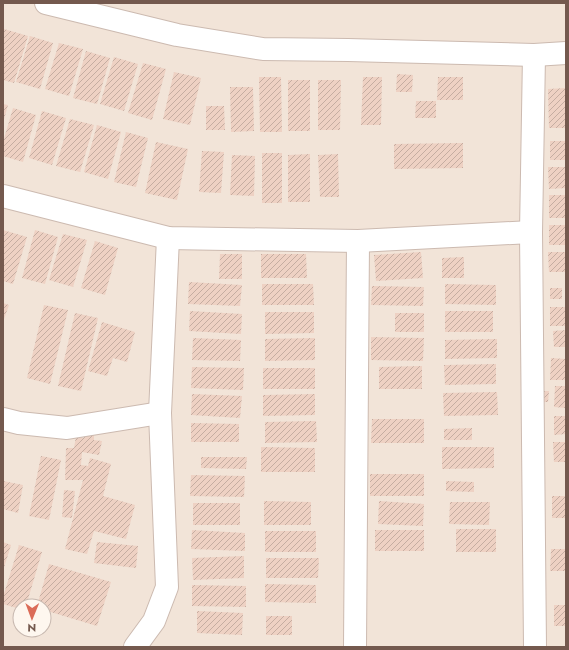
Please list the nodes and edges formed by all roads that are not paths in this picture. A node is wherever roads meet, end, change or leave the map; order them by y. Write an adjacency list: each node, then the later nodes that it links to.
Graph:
1 (46, 3): 2 (street)
2 (71, 6): 4 (street)
3 (566, 53): 4 (street)
4 (534, 55): 6 (street)
5 (3, 196): 7 (street)
6 (531, 232): 8 (street); 13 (street)
7 (168, 238): 8 (street); 9 (street)
8 (358, 241): 12 (street)
9 (160, 413): 10 (street); 11 (street)
10 (3, 419)
11 (135, 647)
12 (355, 647)
13 (535, 647)

